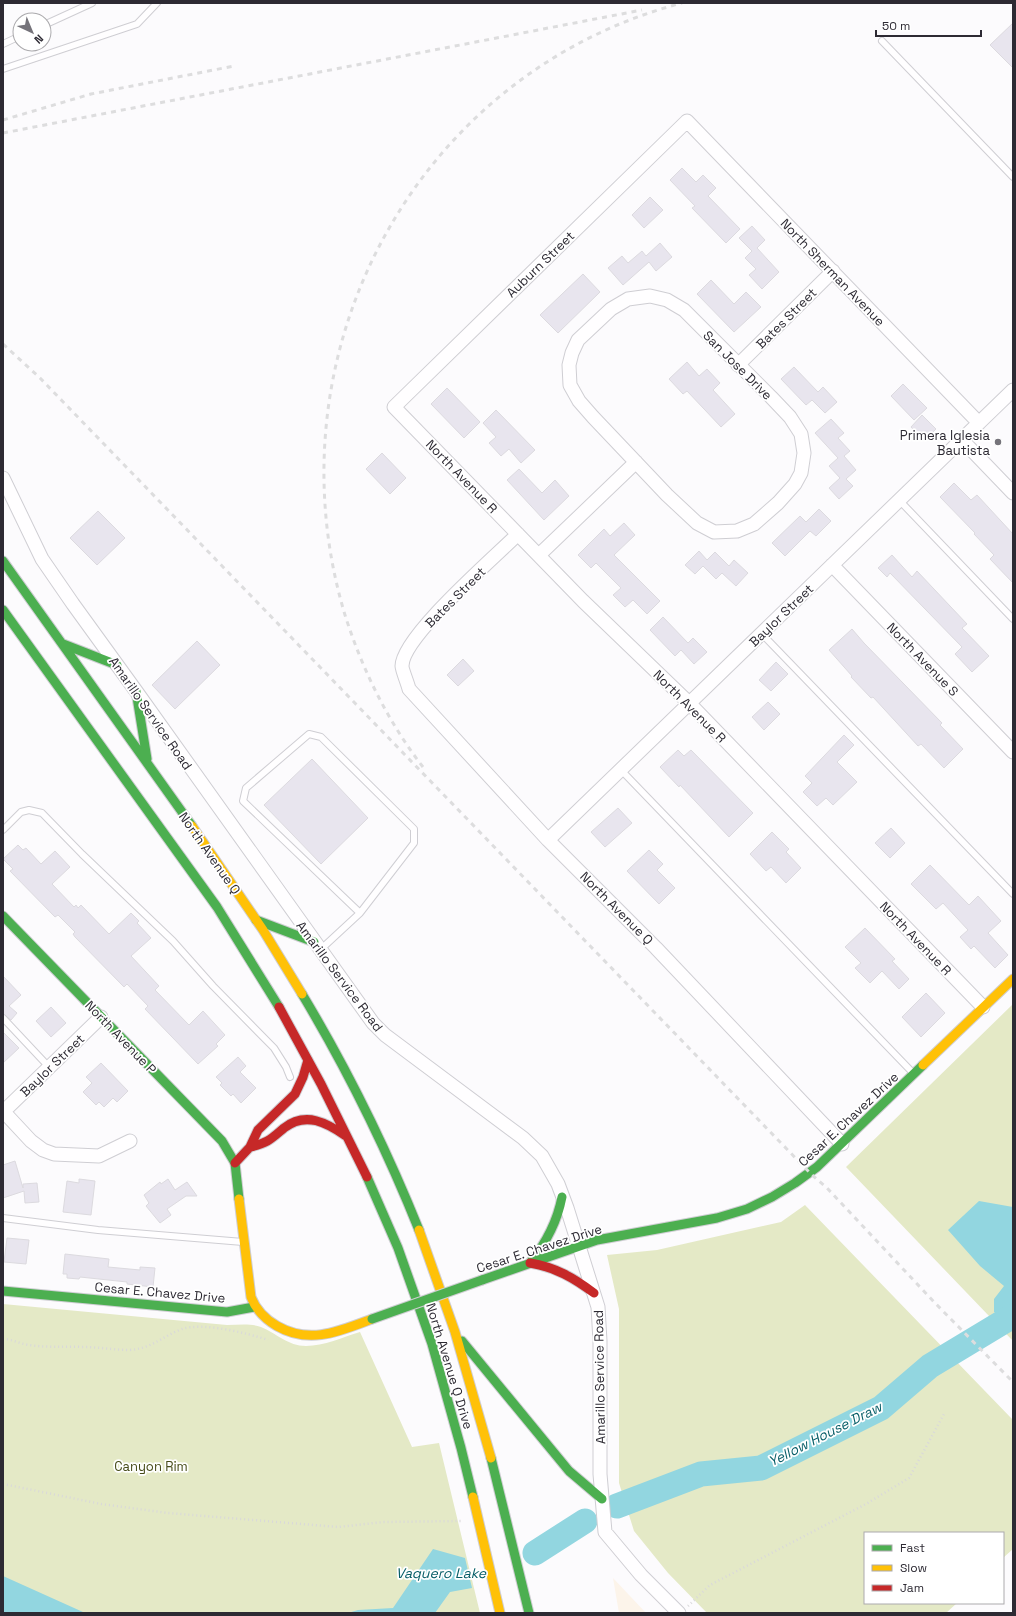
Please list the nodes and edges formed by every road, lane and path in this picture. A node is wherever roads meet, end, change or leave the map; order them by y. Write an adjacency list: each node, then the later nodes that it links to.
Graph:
1 (92, 3): 3 (lane)
2 (157, 3): 5 (lane)
3 (52, 21)
4 (882, 41): 7 (lane)
5 (3, 69)
6 (687, 121): 8 (street, North Sherman Avenue); 11 (street, Auburn Street)
7 (1013, 177)
8 (833, 271): 9 (street, Bates Street); 12 (street, North Sherman Avenue)
9 (738, 365): 14 (street, San Jose Drive); 14 (street, San Jose Drive)
10 (1013, 390): 12 (street, Baylor Street)
11 (394, 407): 18 (street, North Avenue R)
12 (979, 423): 13 (street, Baylor Street)
13 (962, 440): 16 (street); 17 (street, Baylor Street)
14 (636, 462): 19 (street)
15 (3, 478): 26 (street, Amarillo Service Road)
16 (1013, 493)
17 (899, 500): 21 (street, Baylor Street); 23 (lane)
18 (518, 534): 19 (street, North Avenue R); 27 (street, Bates Street)
19 (539, 555): 29 (street, North Avenue R)
20 (3, 561): 25 (main road, North Avenue Q)
21 (832, 566): 24 (street, Baylor Street); 30 (street, North Avenue S)
22 (3, 610): 44 (main road, North Avenue Q)
23 (1013, 619)
24 (762, 634): 29 (street, Baylor Street); 35 (lane)
25 (63, 644): 26 (main road); 31 (main road, North Avenue Q)
26 (117, 665): 28 (street, Amarillo Service Road)
27 (402, 667): 34 (street, North Avenue Q)
28 (136, 691): 31 (main road); 39 (street, Amarillo Service Road)
29 (690, 704): 32 (street, Baylor Street); 41 (street, North Avenue R)
30 (1013, 752)
31 (147, 763): 38 (main road, North Avenue Q)
32 (621, 770): 34 (street, Baylor Street); 46 (lane)
33 (3, 830): 47 (lane)
34 (548, 840): 51 (street, North Avenue Q)
35 (1013, 894)
36 (360, 913): 36 (lane); 39 (lane)
37 (3, 916): 42 (main road, North Avenue P)
38 (256, 920): 39 (main road); 53 (main road, North Avenue Q)
39 (317, 946): 55 (street, Amarillo Service Road)
40 (1013, 979): 41 (main road, Cesar E. Chavez Drive)
41 (983, 1007): 46 (main road, Cesar E. Chavez Drive)
42 (101, 1017): 45 (street, Baylor Street); 54 (main road, North Avenue P)
43 (3, 1018): 45 (lane)
44 (308, 1060): 49 (main road, North Avenue Q); 52 (main road)
45 (49, 1068): 48 (street, Baylor Street)
46 (914, 1074): 51 (main road, Cesar E. Chavez Drive)
47 (290, 1077)
48 (3, 1112): 50 (street)
49 (346, 1136): 52 (main road); 71 (main road, North Avenue Q Drive)
50 (130, 1141)
51 (842, 1144): 58 (main road, Cesar E. Chavez Drive)
52 (250, 1147): 54 (main road)
53 (389, 1162): 63 (main road, North Avenue Q Drive)
54 (235, 1163): 57 (main road)
55 (562, 1197): 58 (street, Amarillo Service Road); 59 (main road)
56 (3, 1218): 57 (lane)
57 (244, 1242): 62 (main road)
58 (579, 1246): 59 (main road, Cesar E. Chavez Drive); 61 (street, Amarillo Service Road)
59 (530, 1263): 61 (main road); 62 (main road, Cesar E. Chavez Drive, bridge)
60 (3, 1291): 62 (main road, Cesar E. Chavez Drive)
61 (594, 1293): 70 (street, Amarillo Service Road)
62 (254, 1307)
63 (456, 1334): 66 (main road); 67 (main road, North Avenue Q Drive)
64 (3, 1338): 65 (path)
65 (269, 1341)
66 (476, 1358): 67 (main road); 70 (main road)
67 (464, 1363): 74 (main road, North Avenue Q Drive)
68 (944, 1414): 72 (path)
69 (3, 1484): 71 (path)
70 (602, 1499): 72 (street)
71 (478, 1521): 73 (main road, North Avenue Q Drive)
72 (682, 1611)
73 (500, 1613)
74 (529, 1613)

